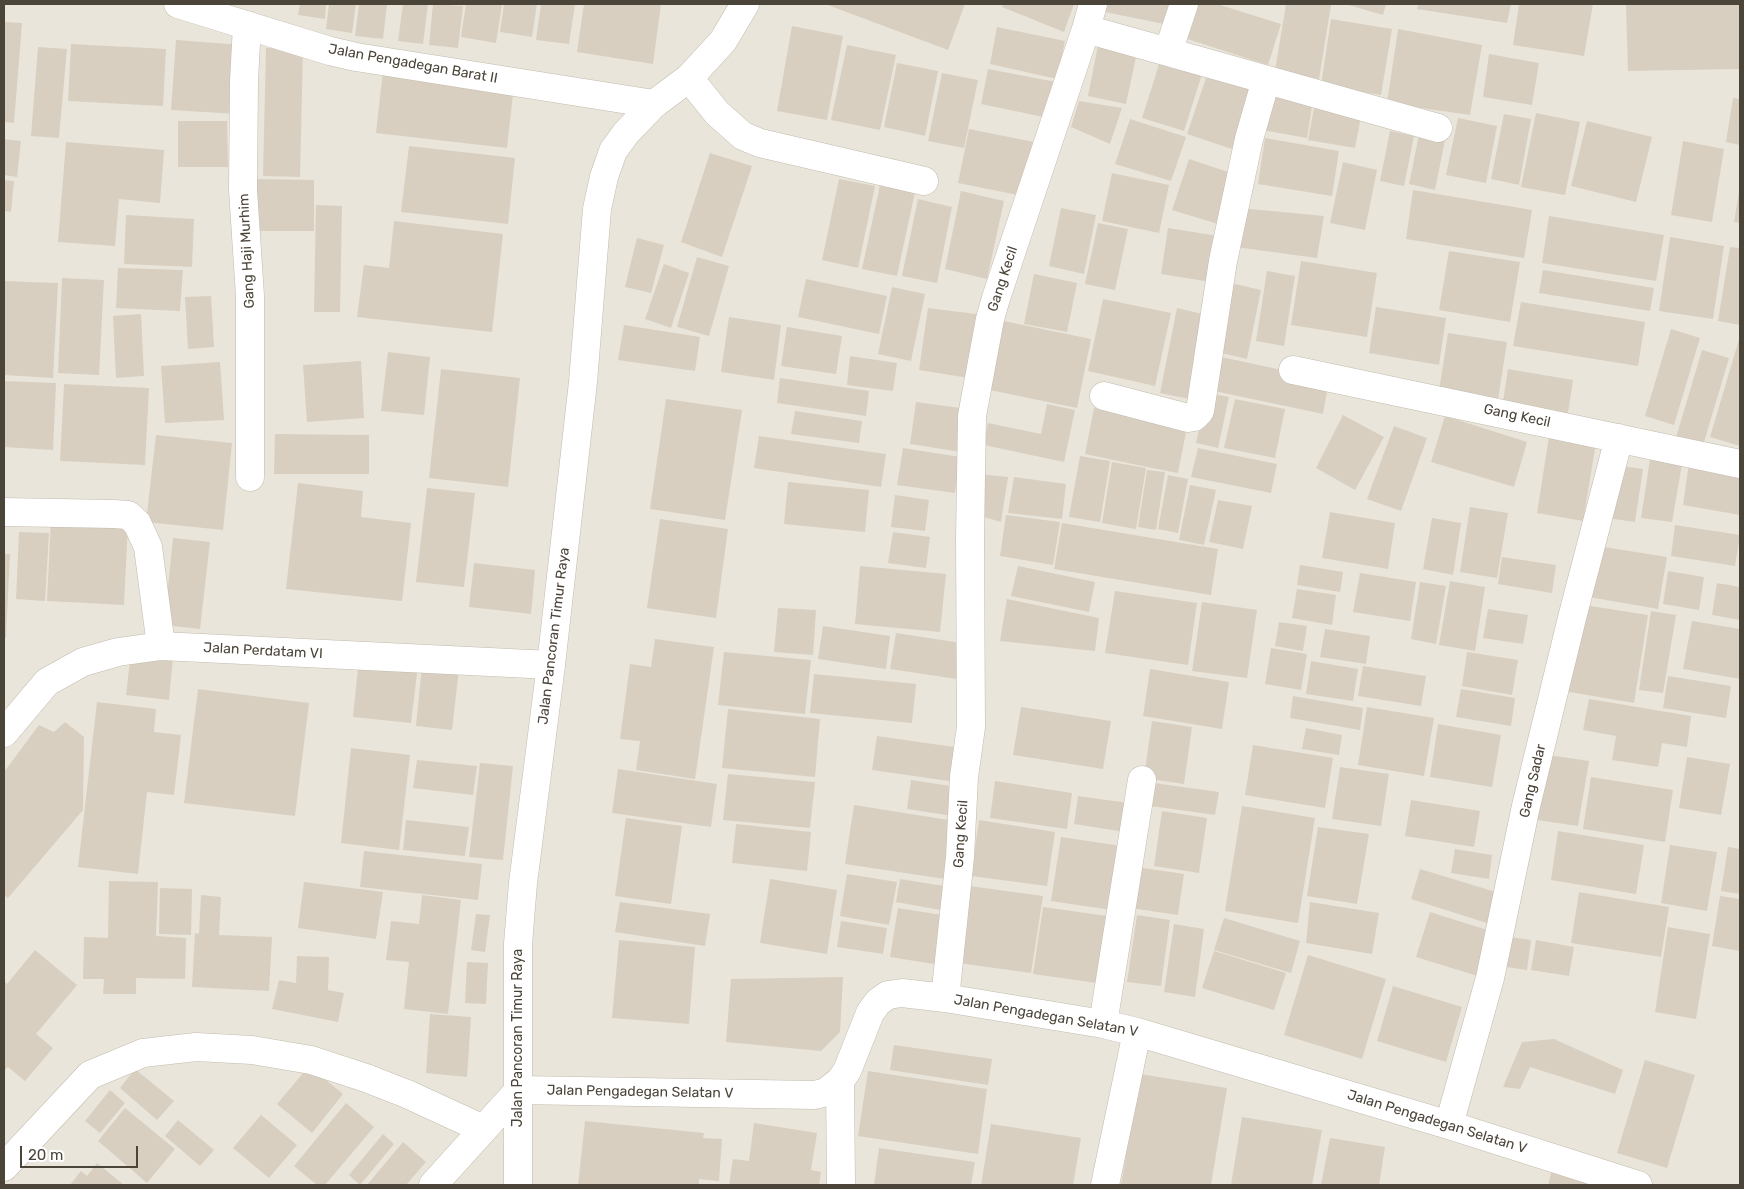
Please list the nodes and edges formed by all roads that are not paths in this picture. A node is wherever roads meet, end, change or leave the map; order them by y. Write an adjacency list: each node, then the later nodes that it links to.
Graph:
1 (178, 4): 5 (street, Jalan Pengadegan Barat II)
2 (745, 4): 7 (street, Jalan Pancoran Timur Raya)
3 (1184, 4): 6 (street)
4 (1089, 17): 6 (street, Gang Kecil); 22 (street, Gang Kecil)
5 (247, 25): 9 (street, Jalan Pengadegan Barat II); 16 (street, Gang Haji Murhim)
6 (1168, 52): 8 (street, Gang Kecil)
7 (689, 78): 9 (street, Jalan Pancoran Timur Raya); 11 (street)
8 (1266, 80): 10 (street, Gang Kecil); 13 (street)
9 (654, 104): 19 (street, Jalan Pancoran Timur Raya)
10 (1438, 128)
11 (924, 181)
12 (1293, 370): 14 (street, Gang Kecil)
13 (1104, 396)
14 (1619, 438): 15 (street, Gang Kecil); 27 (street, Gang Sadar)
15 (1740, 464)
16 (250, 477)
17 (4, 512): 18 (street)
18 (161, 646): 19 (street, Jalan Perdatam VI); 20 (street, Jalan Perdatam VI)
19 (551, 666): 26 (street, Jalan Pancoran Timur Raya)
20 (4, 733)
21 (1142, 780): 23 (street)
22 (945, 998): 23 (street, Jalan Pengadegan Selatan V); 25 (street, Jalan Pengadegan Selatan V)
23 (1103, 1024): 24 (street, Jalan Pengadegan Selatan V)
24 (1137, 1032): 27 (street, Jalan Pengadegan Selatan V); 33 (street)
25 (840, 1081): 26 (street, Jalan Pengadegan Selatan V); 32 (street)
26 (519, 1090): 28 (street); 31 (street, Jalan Pancoran Timur Raya)
27 (1448, 1124): 34 (street, Jalan Pengadegan Selatan V)
28 (483, 1129): 29 (street); 30 (street)
29 (4, 1167)
30 (433, 1185)
31 (518, 1185)
32 (841, 1185)
33 (1105, 1185)
34 (1638, 1185)

